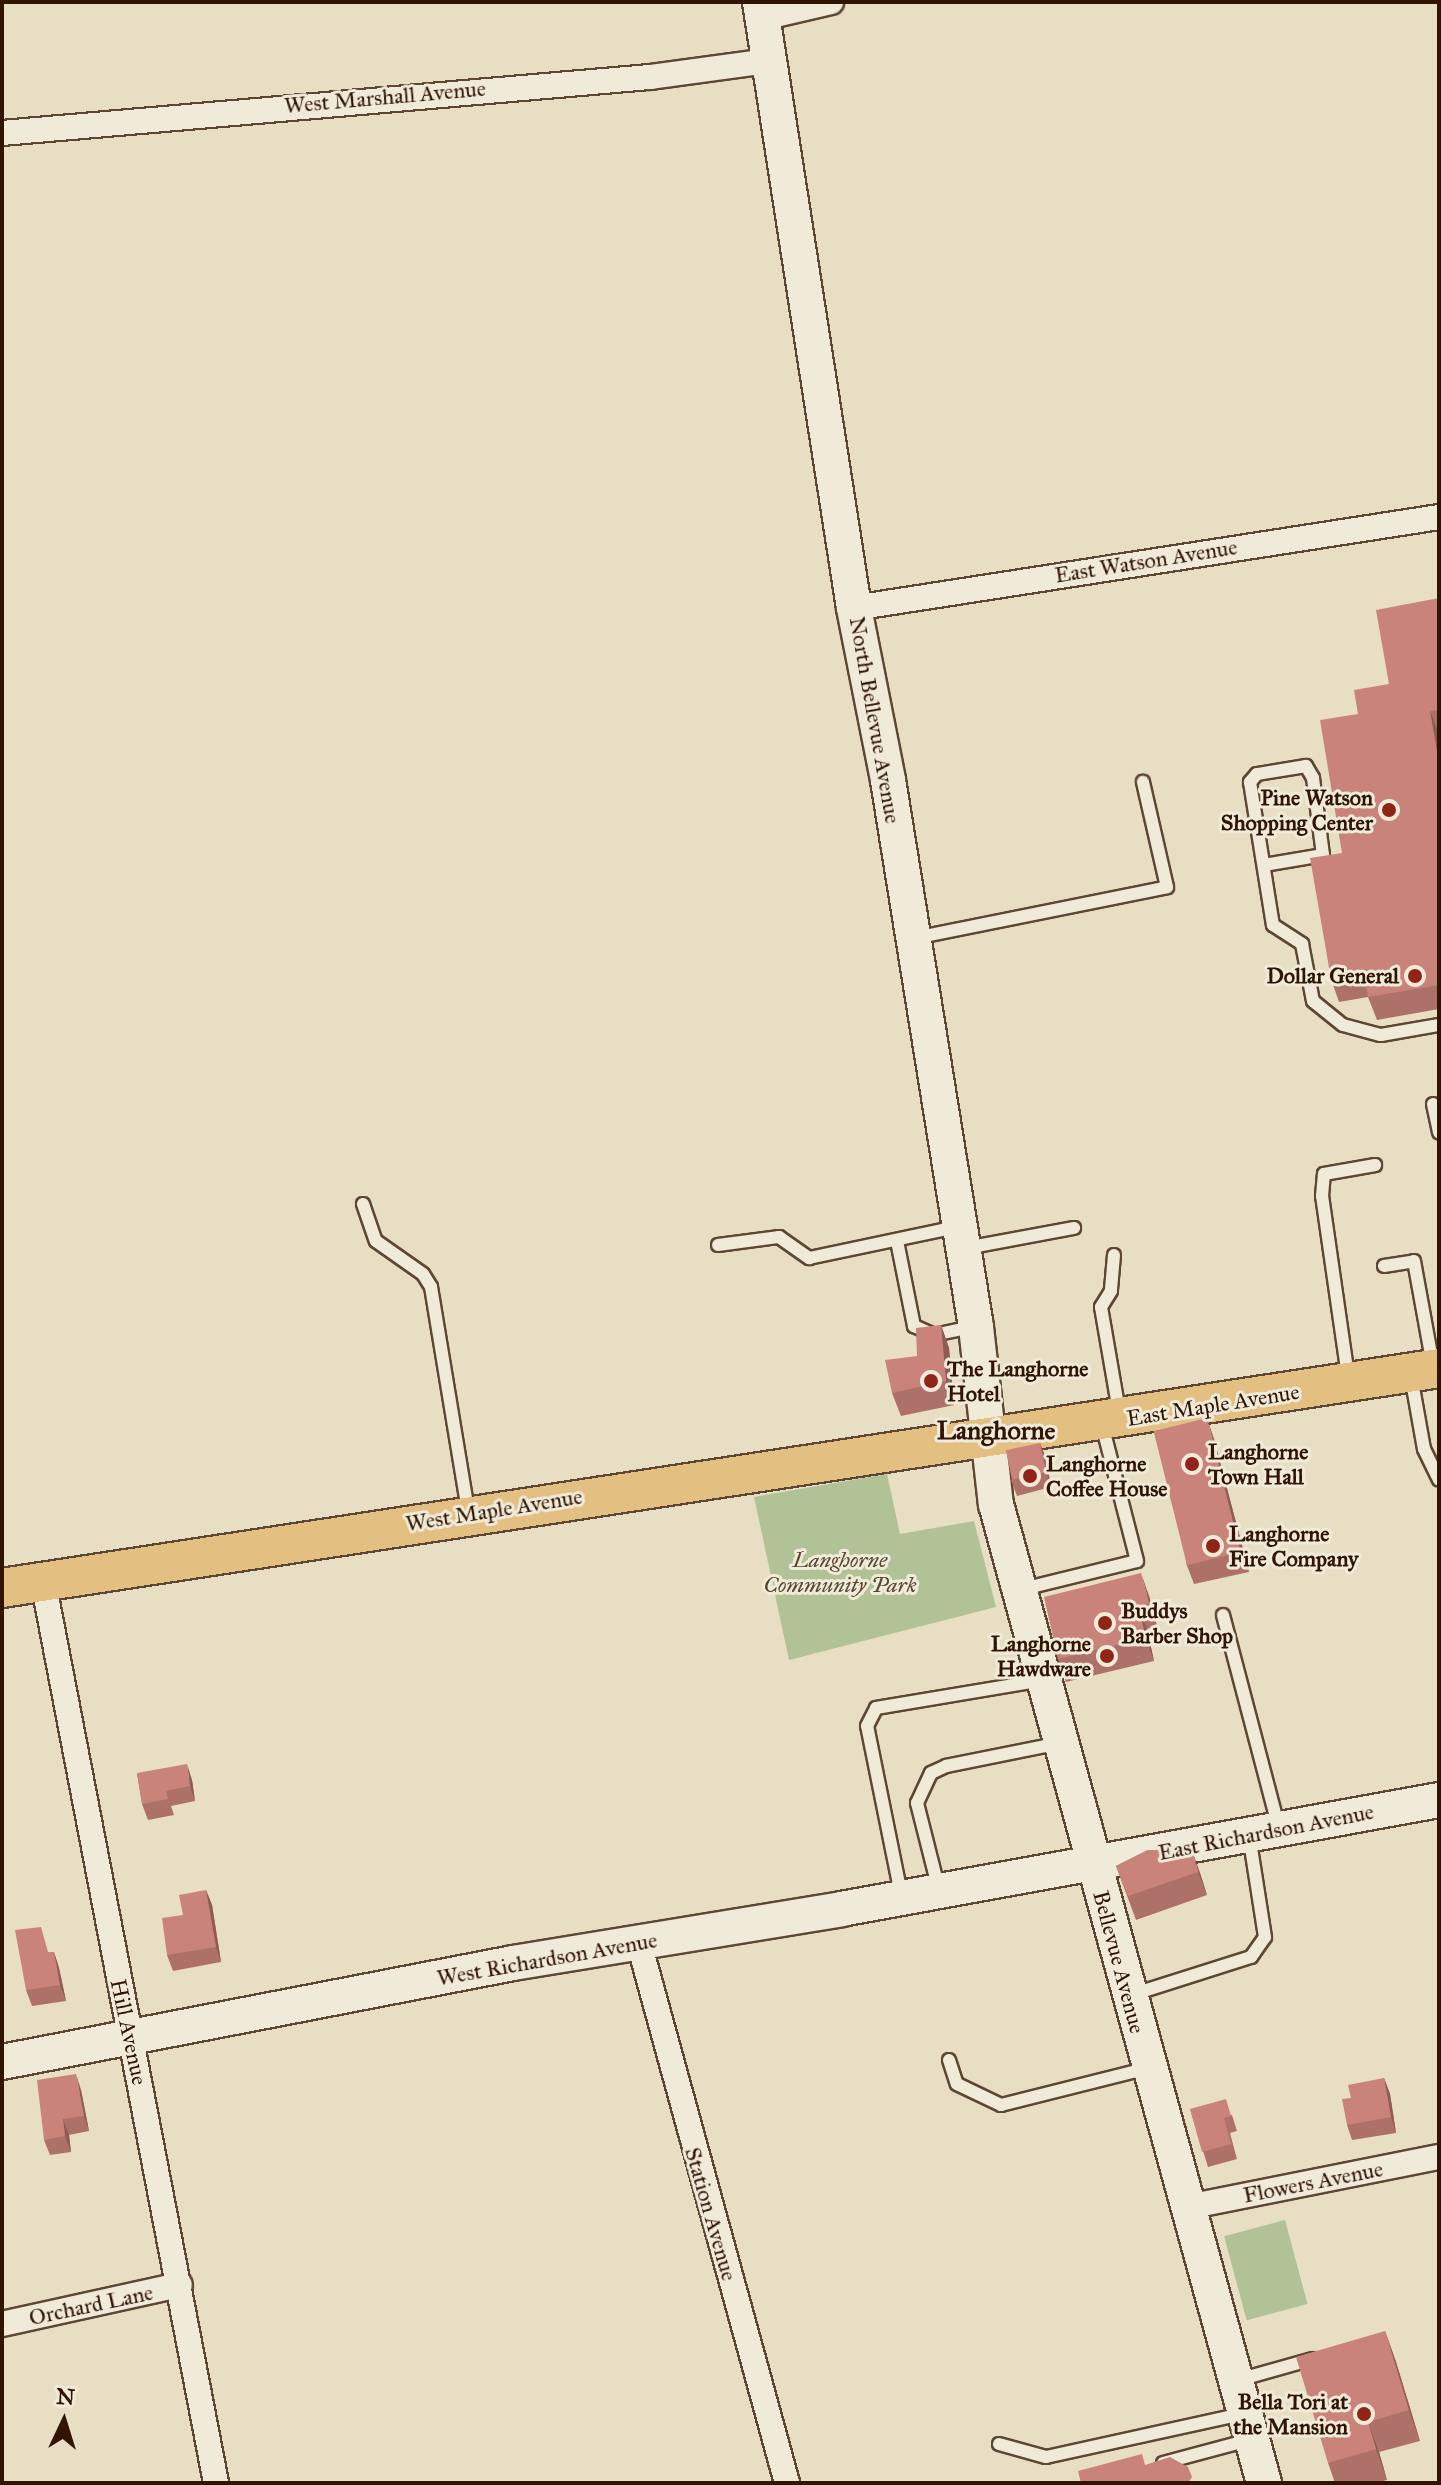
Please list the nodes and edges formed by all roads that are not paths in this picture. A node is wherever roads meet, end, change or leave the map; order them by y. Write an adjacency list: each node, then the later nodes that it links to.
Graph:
1 (831, 2): 2 (street)
2 (761, 10): 3 (street, North Bellevue Avenue)
3 (768, 61): 4 (street, West Marshall Avenue); 6 (street, North Bellevue Avenue)
4 (2, 133)
5 (1439, 517): 6 (street, East Watson Avenue)
6 (854, 608): 9 (street, North Bellevue Avenue)
7 (1143, 782): 9 (lane)
8 (1264, 865): 8 (lane); 10 (lane)
9 (912, 939): 16 (street, North Bellevue Avenue)
10 (1439, 1025)
11 (1433, 1104): 12 (lane)
12 (1439, 1132)
13 (1375, 1165): 23 (lane)
14 (363, 1204): 27 (lane)
15 (1074, 1228): 16 (lane)
16 (961, 1237): 17 (lane); 21 (street, North Bellevue Avenue)
17 (897, 1241): 18 (lane); 21 (lane)
18 (718, 1245)
19 (1114, 1255): 24 (lane)
20 (1384, 1266): 22 (lane)
21 (976, 1327): 25 (street, North Bellevue Avenue)
22 (1428, 1370): 23 (main road, East Maple Avenue); 26 (lane)
23 (1349, 1383): 24 (main road, East Maple Avenue)
24 (1111, 1420): 25 (main road, East Maple Avenue); 30 (lane)
25 (987, 1438): 27 (main road, West Maple Avenue); 30 (street, Bellevue Avenue)
26 (1439, 1480)
27 (469, 1514): 28 (main road, West Maple Avenue)
28 (43, 1581): 29 (main road, West Maple Avenue); 41 (street, Hill Avenue)
29 (2, 1588)
30 (1019, 1590): 32 (street, Bellevue Avenue)
31 (1223, 1615): 35 (lane)
32 (1043, 1680): 33 (street, Bellevue Avenue); 38 (lane)
33 (1060, 1743): 36 (street, Bellevue Avenue); 37 (lane)
34 (1439, 1800): 35 (street, East Richardson Avenue)
35 (1264, 1831): 36 (street, East Richardson Avenue); 40 (lane)
36 (1092, 1863): 37 (street, West Richardson Avenue); 40 (street, Bellevue Avenue)
37 (939, 1890): 38 (street, West Richardson Avenue)
38 (902, 1898): 39 (street, West Richardson Avenue)
39 (639, 1943): 41 (street, West Richardson Avenue); 55 (street, Station Avenue)
40 (1128, 1996): 44 (street, Bellevue Avenue)
41 (132, 2035): 43 (street, West Richardson Avenue); 47 (street, Hill Avenue)
42 (949, 2060): 44 (lane)
43 (2, 2062)
44 (1148, 2068): 46 (street, Bellevue Avenue)
45 (1439, 2157): 46 (street, Flowers Avenue)
46 (1188, 2207): 50 (street, Bellevue Avenue)
47 (180, 2285): 48 (street, Orchard Lane); 54 (street, Hill Avenue)
48 (2, 2324)
49 (1333, 2353): 50 (lane)
50 (1235, 2381): 51 (street, Bellevue Avenue)
51 (1248, 2426): 52 (lane); 53 (lane); 56 (street, Bellevue Avenue)
52 (999, 2444)
53 (1151, 2466)
54 (216, 2483)
55 (787, 2483)
56 (1264, 2483)

